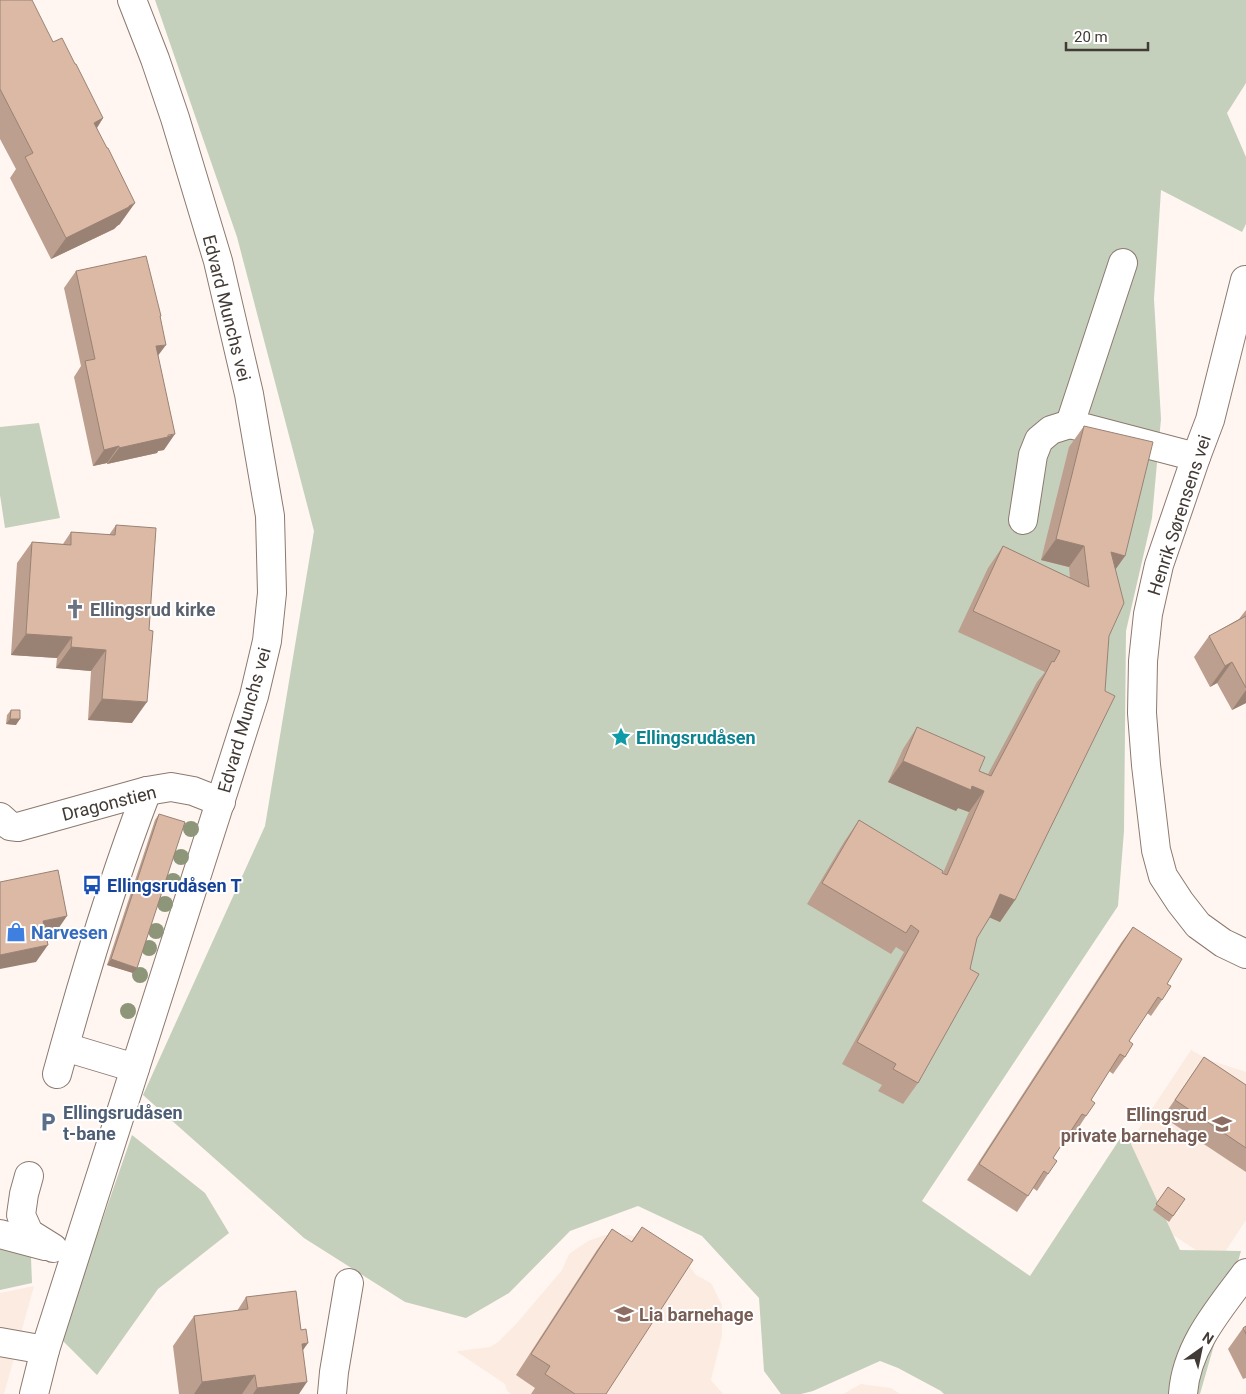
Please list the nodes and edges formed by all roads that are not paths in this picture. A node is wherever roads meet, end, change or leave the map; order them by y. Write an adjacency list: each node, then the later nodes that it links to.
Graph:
1 (132, 0): 8 (street, Edvard Munchs vei)
2 (1123, 263): 4 (street)
3 (1246, 280): 5 (street, Henrik Sørensens vei)
4 (1070, 424): 5 (street); 6 (street)
5 (1196, 457): 10 (street, Henrik Sørensens vei)
6 (1023, 520)
7 (147, 791): 8 (street, Dragonstien); 9 (street, Dragonstien); 11 (street)
8 (221, 802): 12 (street, Edvard Munchs vei)
9 (0, 817)
10 (1246, 954)
11 (65, 1047): 12 (street); 13 (street)
12 (135, 1068): 16 (street, Edvard Munchs vei)
13 (57, 1074)
14 (29, 1176): 16 (street)
15 (0, 1234): 16 (street)
16 (64, 1252): 20 (street, Edvard Munchs vei)
17 (1246, 1273): 23 (street)
18 (349, 1283): 22 (street)
19 (0, 1342): 20 (street)
20 (44, 1350): 21 (street, Edvard Munchs vei)
21 (34, 1394)
22 (332, 1394)
23 (1183, 1394)

